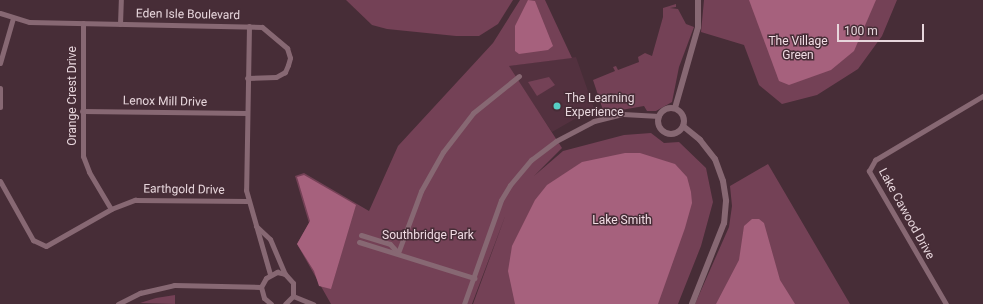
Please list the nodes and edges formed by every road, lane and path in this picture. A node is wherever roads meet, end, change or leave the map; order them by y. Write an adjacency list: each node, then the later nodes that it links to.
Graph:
1 (121, 0): 6 (street)
2 (698, 0): 14 (street)
3 (0, 13): 4 (street, Eden Isle Boulevard)
4 (13, 18): 5 (street, Eden Isle Boulevard); 8 (street)
5 (83, 23): 6 (street, Eden Isle Boulevard); 15 (street, Orange Crest Drive)
6 (120, 24): 7 (street, Eden Isle Boulevard)
7 (249, 26): 10 (street, Eden Isle Boulevard); 10 (street)
8 (0, 63)
9 (519, 76): 25 (street)
10 (247, 78): 16 (street, Eden Isle Boulevard)
11 (0, 88): 13 (street)
12 (983, 96): 37 (street, Lake Cawood Drive)
13 (0, 107)
14 (675, 108): 17 (street); 18 (street)
15 (82, 111): 16 (street, Lenox Mill Drive); 21 (street, Orange Crest Drive)
16 (247, 113): 20 (street, Eden Isle Boulevard)
17 (659, 116): 18 (street); 28 (street)
18 (683, 126): 36 (street)
19 (0, 181): 21 (street, Earthgold Drive)
20 (248, 201): 21 (street, Earthgold Drive); 22 (street, Eden Isle Boulevard)
21 (111, 209)
22 (256, 225): 26 (street, Eden Isle Boulevard); 27 (street, Eden Isle Boulevard)
23 (361, 235): 25 (street)
24 (359, 242): 25 (street)
25 (398, 253): 28 (street)
26 (270, 274): 27 (street); 29 (street)
27 (285, 274): 30 (street, Eden Isle Boulevard)
28 (474, 278): 35 (street)
29 (261, 288): 31 (street); 32 (street)
30 (293, 296): 33 (street); 34 (street)
31 (118, 304)
32 (271, 304)
33 (285, 304)
34 (313, 304)
35 (464, 304)
36 (692, 304)
37 (946, 304)

